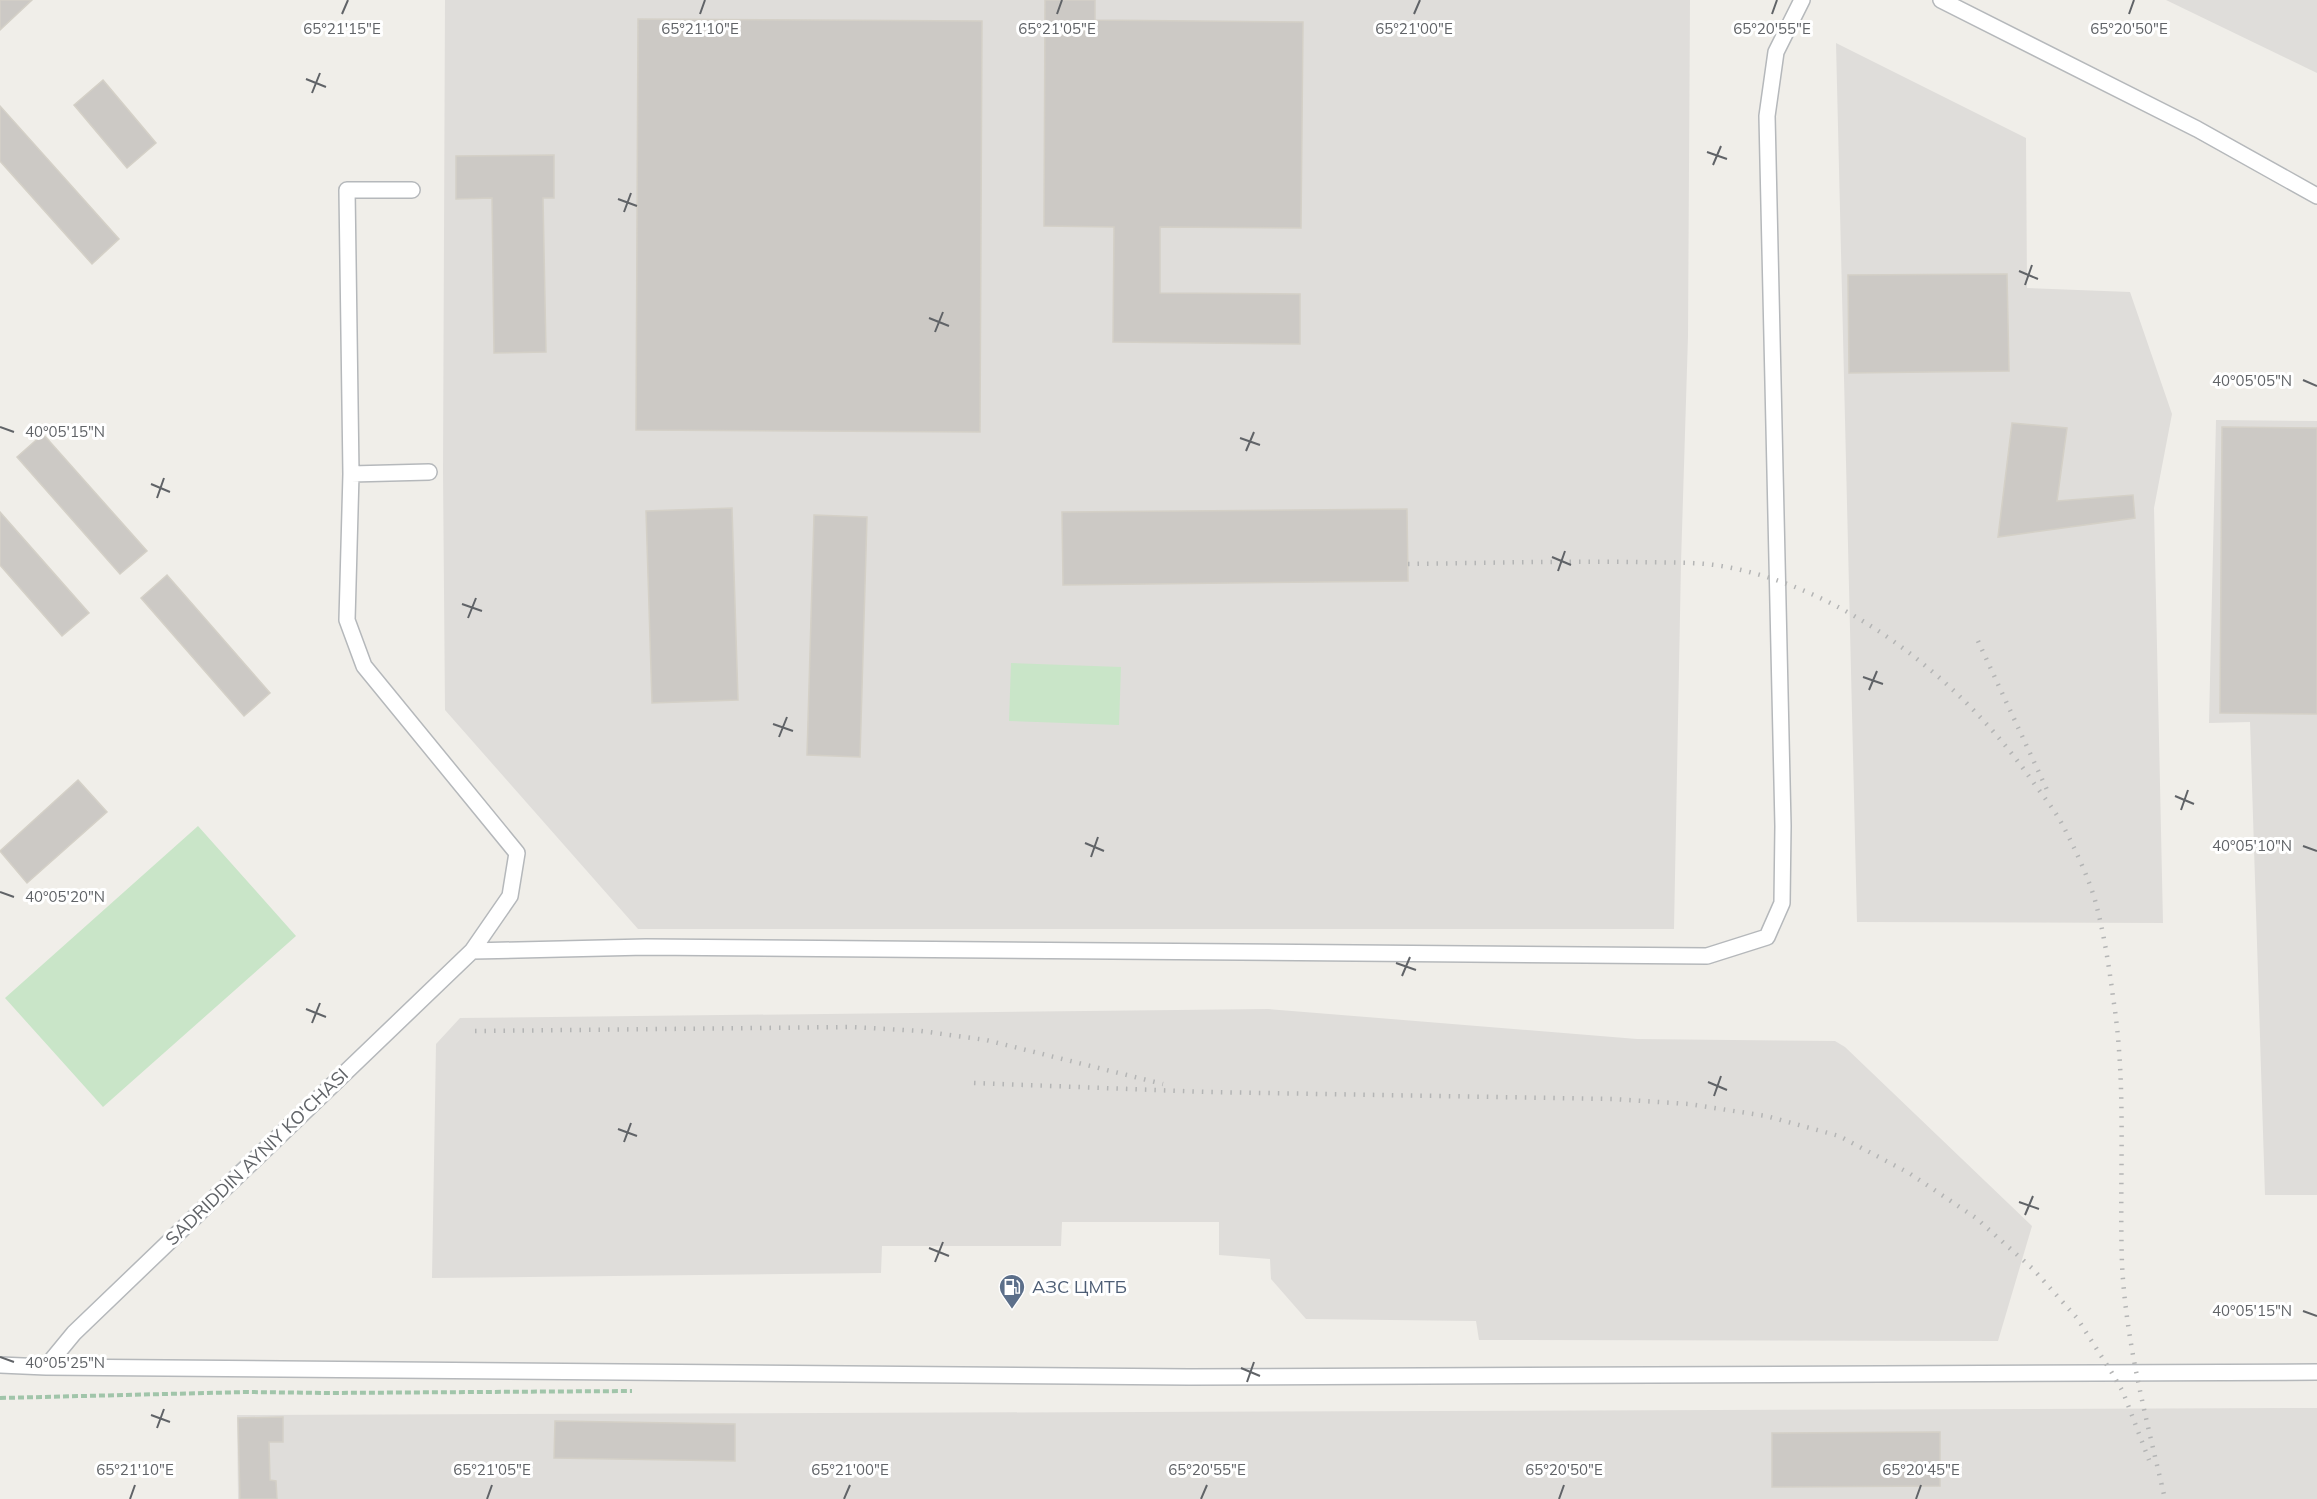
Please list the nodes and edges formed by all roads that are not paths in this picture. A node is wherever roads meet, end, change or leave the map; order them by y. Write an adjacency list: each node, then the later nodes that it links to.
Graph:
1 (1802, 0): 7 (street)
2 (1941, 0): 4 (street)
3 (412, 190): 6 (street)
4 (2317, 196)
5 (429, 472): 6 (street)
6 (351, 474): 7 (street, SADRIDDIN AYNIY KO'CHASI)
7 (472, 951): 9 (street, SADRIDDIN AYNIY KO'CHASI)
8 (0, 1365): 9 (street)
9 (46, 1367): 10 (street)
10 (2317, 1372)

